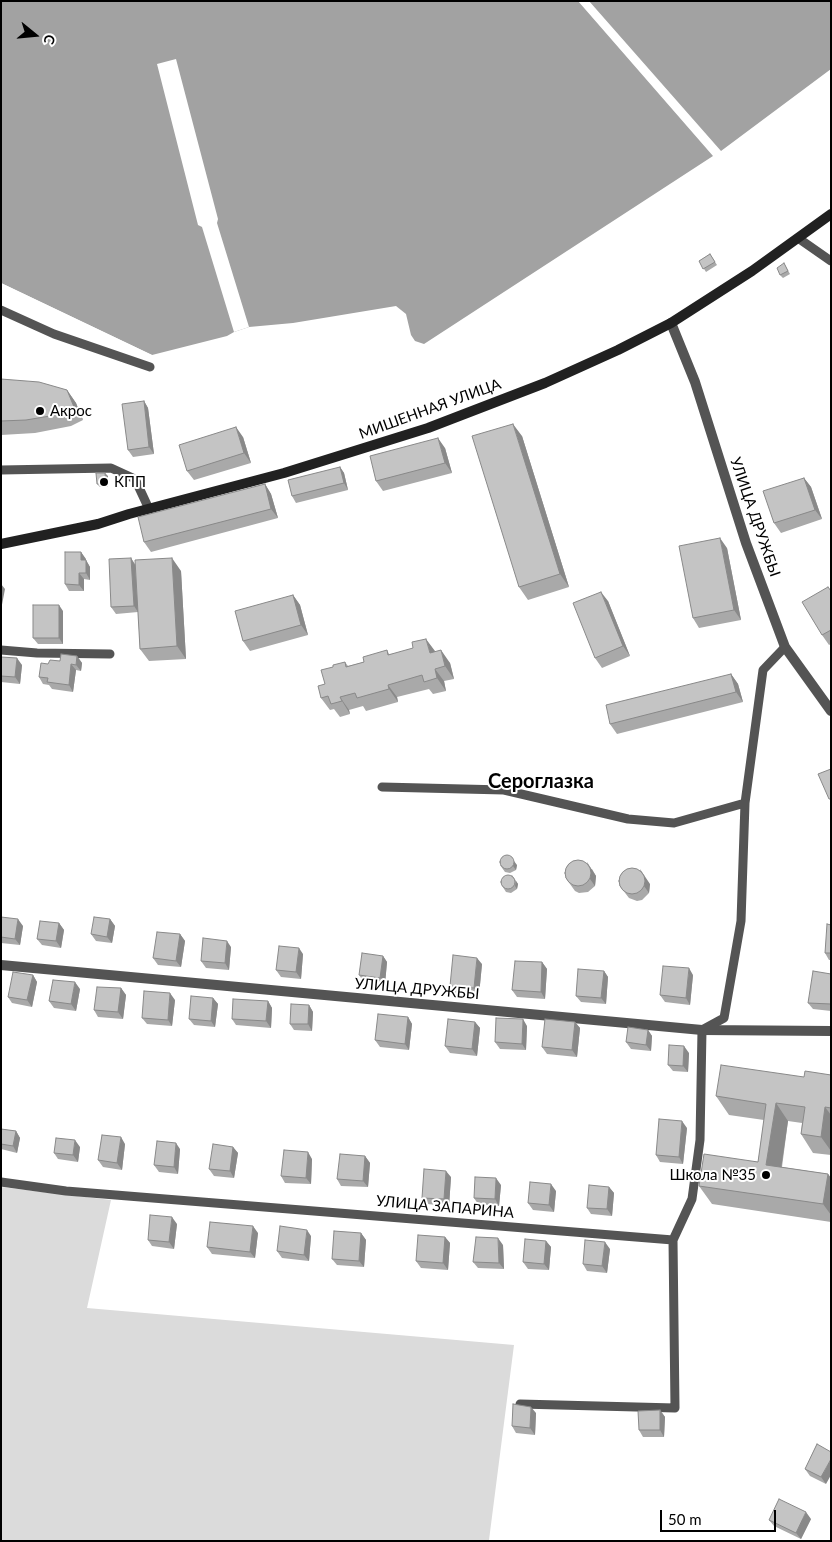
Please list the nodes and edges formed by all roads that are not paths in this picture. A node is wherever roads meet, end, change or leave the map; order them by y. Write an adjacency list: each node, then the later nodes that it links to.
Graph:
1 (831, 214): 2 (main road, МИШЕННАЯ УЛИЦА)
2 (798, 238): 3 (lane); 5 (main road, МИШЕННАЯ УЛИЦА)
3 (831, 261)
4 (1, 310): 6 (lane)
5 (671, 323): 8 (main road, МИШЕННАЯ УЛИЦА); 10 (street, УЛИЦА ДРУЖБЫ)
6 (150, 367)
7 (1, 470): 8 (lane)
8 (149, 509): 9 (main road, МИШЕННАЯ УЛИЦА)
9 (1, 544)
10 (785, 647): 13 (street, УЛИЦА ДРУЖБЫ); 15 (lane)
11 (1, 650): 12 (lane)
12 (110, 654)
13 (831, 710)
14 (382, 787): 15 (lane)
15 (745, 803): 17 (lane)
16 (1, 965): 17 (street, УЛИЦА ДРУЖБЫ)
17 (702, 1030): 18 (street, УЛИЦА ДРУЖБЫ); 20 (lane)
18 (831, 1031)
19 (1, 1182): 20 (lane, УЛИЦА ЗАПАРИНА)
20 (673, 1240): 21 (lane)
21 (520, 1404)

